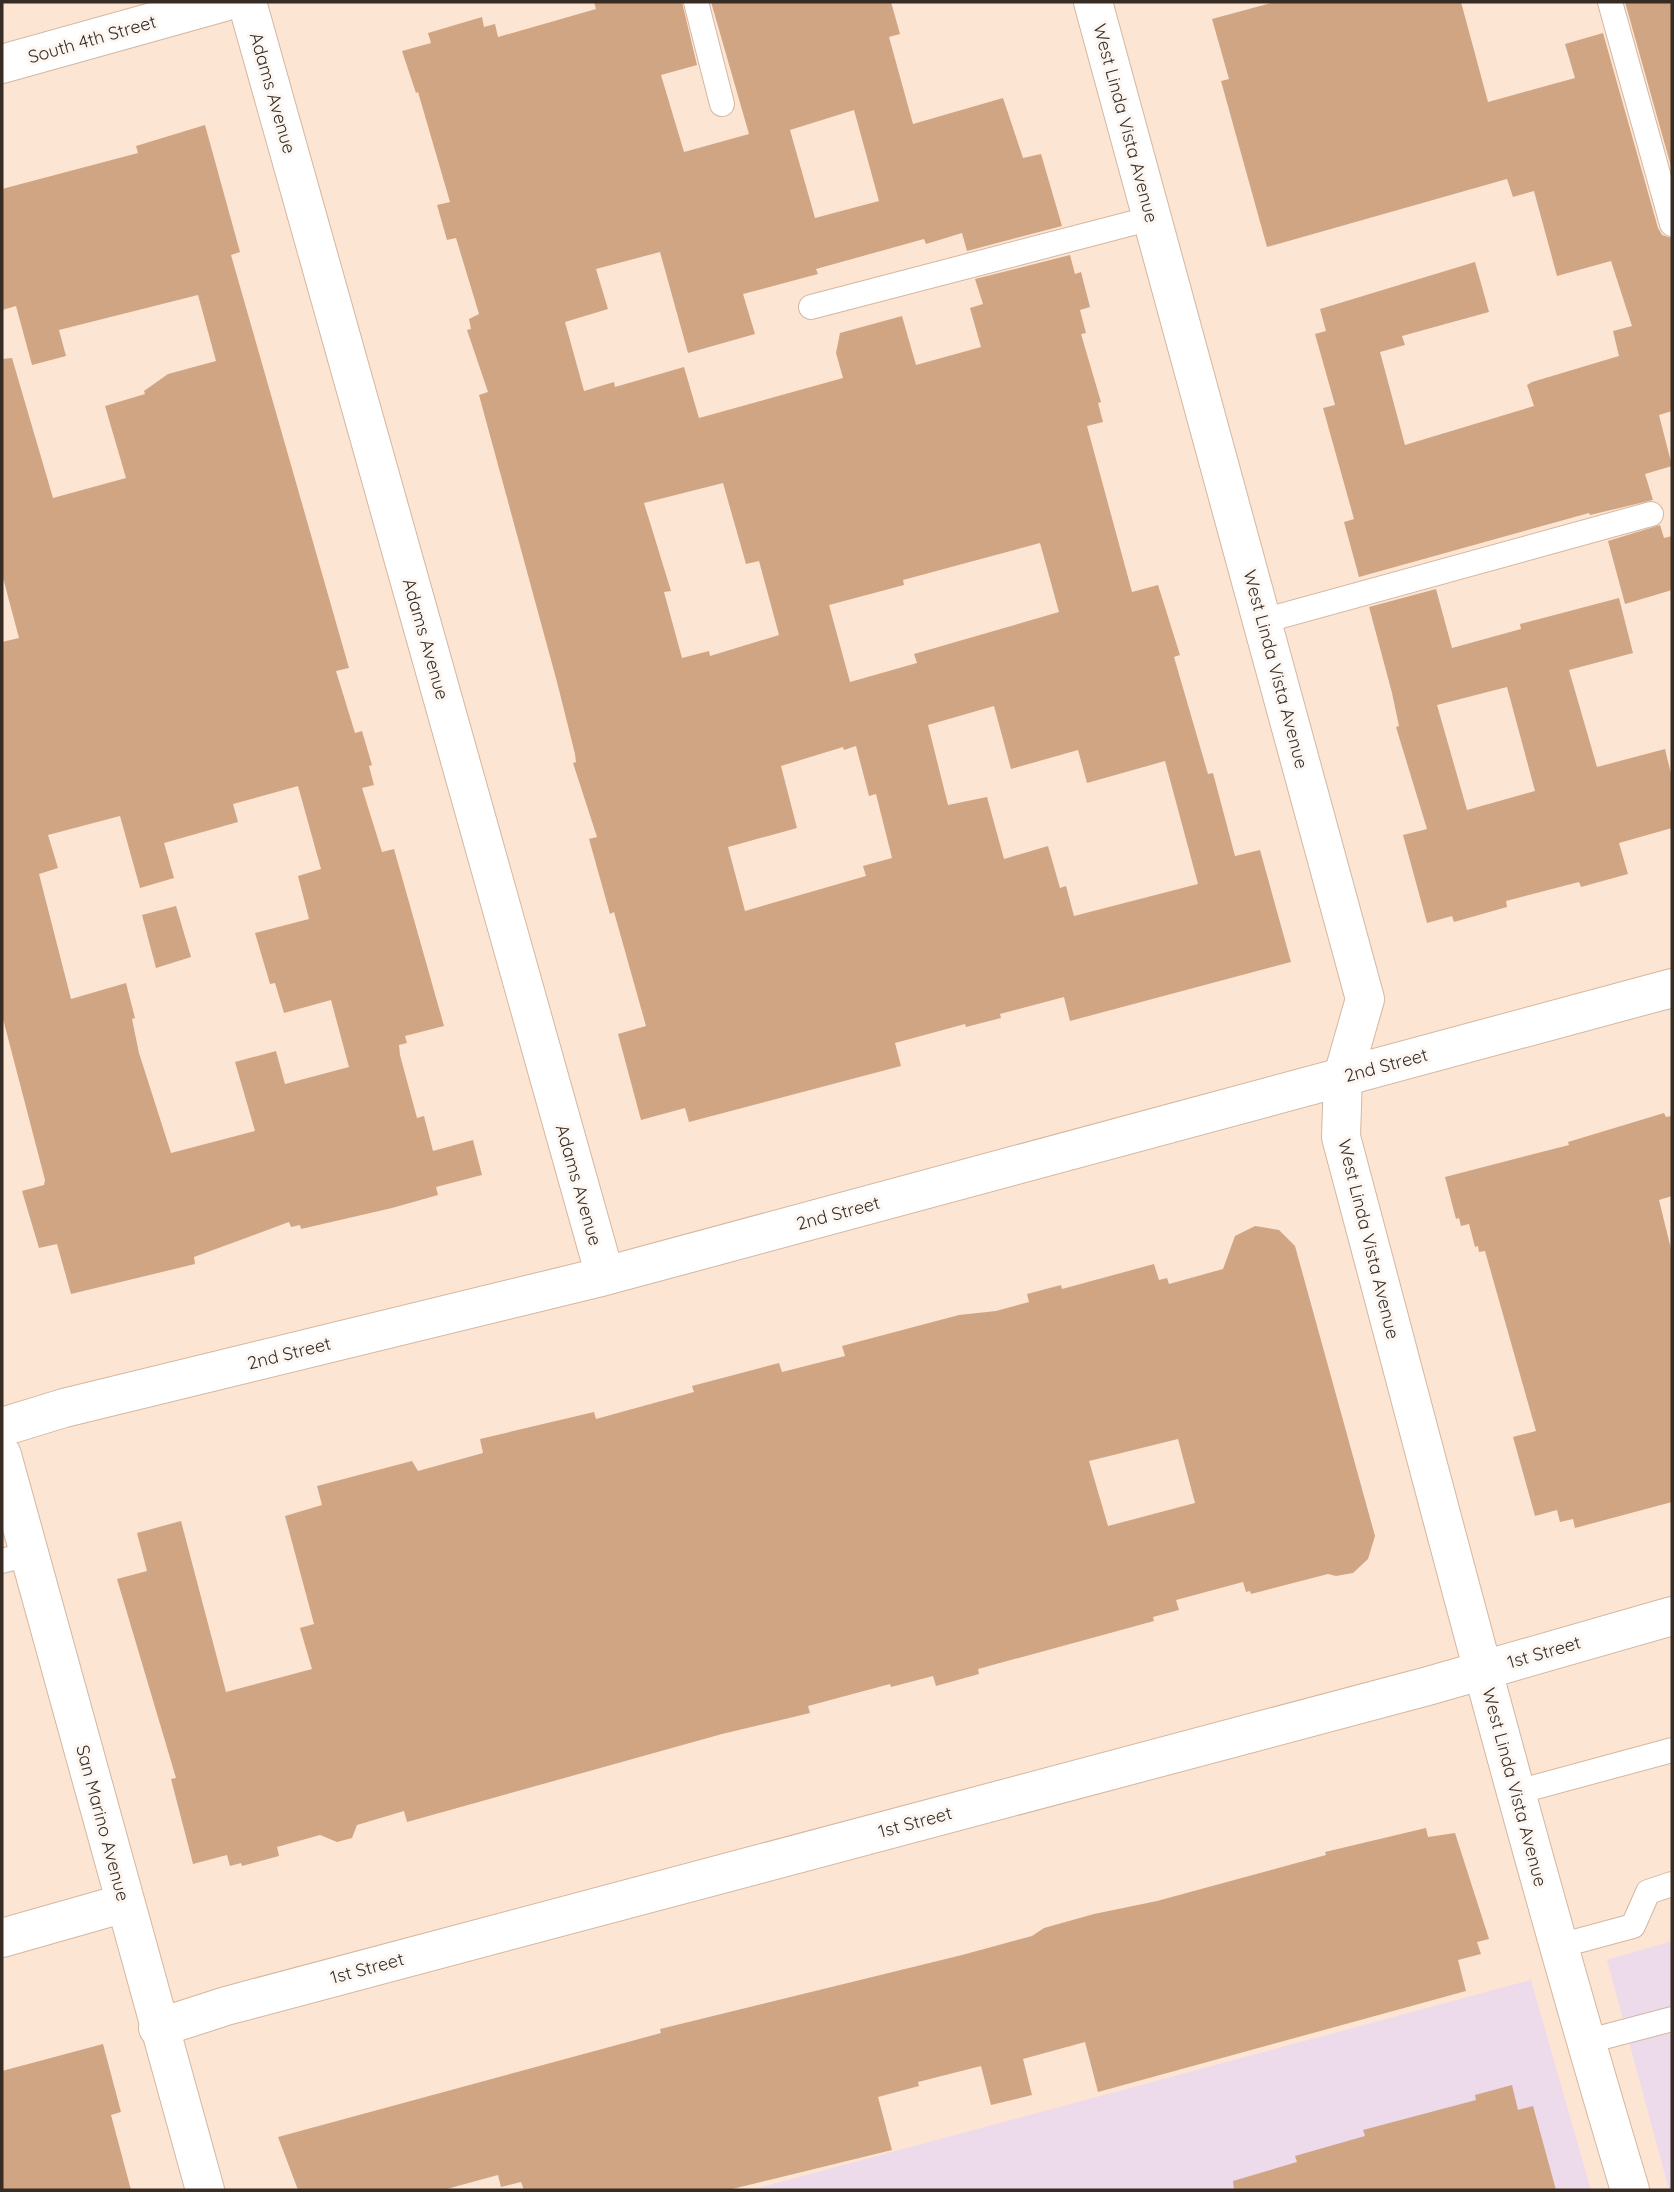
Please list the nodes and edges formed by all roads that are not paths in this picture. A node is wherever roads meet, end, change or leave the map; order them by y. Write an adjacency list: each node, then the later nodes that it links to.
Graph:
1 (224, 2): 6 (street, South 4th Street)
2 (247, 2): 15 (street, Adams Avenue)
3 (696, 2): 7 (lane)
4 (1093, 2): 8 (street, West Linda Vista Avenue)
5 (1610, 2): 9 (lane)
6 (2, 64)
7 (722, 104)
8 (1152, 218): 10 (lane); 12 (street, West Linda Vista Avenue)
9 (1672, 224)
10 (811, 307)
11 (1651, 514): 12 (lane)
12 (1263, 621): 14 (street, West Linda Vista Avenue)
13 (1672, 988): 14 (street, 2nd Street)
14 (1343, 1076): 15 (street, 2nd Street); 20 (street, West Linda Vista Avenue)
15 (605, 1276): 16 (street, 2nd Street)
16 (2, 1427)
17 (2, 1455): 18 (street, San Marino Avenue)
18 (15, 1558): 24 (street, San Marino Avenue)
19 (1672, 1616): 20 (street, 1st Street)
20 (1483, 1670): 22 (street, West Linda Vista Avenue); 28 (street, 1st Street)
21 (1672, 1749): 22 (lane)
22 (1517, 1792): 26 (street, West Linda Vista Avenue)
23 (1672, 1884): 26 (lane)
24 (125, 1903): 25 (street); 28 (street, San Marino Avenue)
25 (2, 1938)
26 (1559, 1946): 29 (street, West Linda Vista Avenue)
27 (1672, 2020): 29 (lane)
28 (158, 2028): 30 (street, San Marino Avenue)
29 (1585, 2042): 31 (street, West Linda Vista Avenue)
30 (205, 2190)
31 (1630, 2190)

